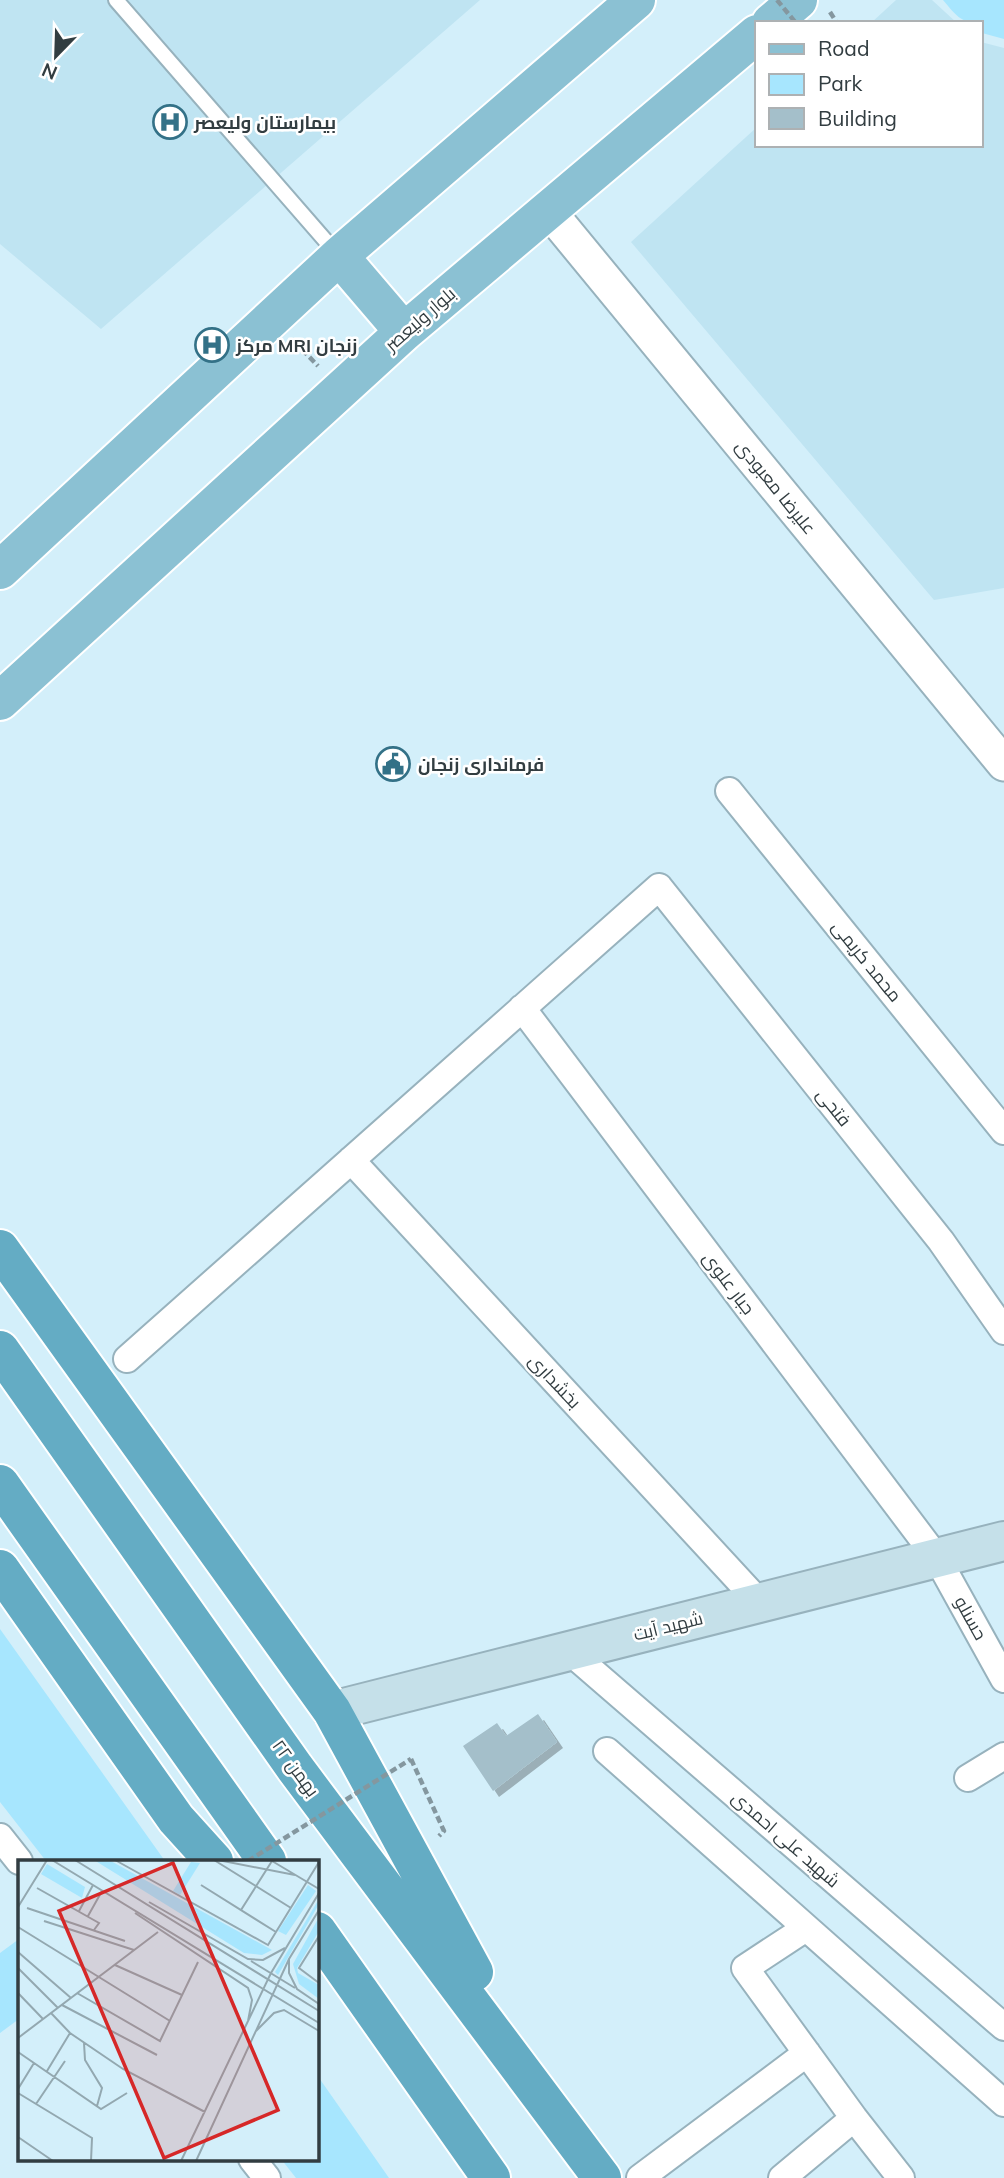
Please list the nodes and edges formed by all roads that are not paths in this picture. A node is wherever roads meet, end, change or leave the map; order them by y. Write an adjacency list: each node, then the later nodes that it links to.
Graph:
1 (116, 0): 7 (lane)
2 (636, 0): 7 (main road)
3 (798, 0): 4 (main road)
4 (773, 21)
5 (755, 36): 6 (main road, بلوار ولیعصر)
6 (548, 210): 8 (main road, بلوار ولیعصر); 11 (street, علیرضا معبودی)
7 (339, 256): 8 (main road); 9 (main road)
8 (404, 332): 10 (main road, بلوار ولیعصر)
9 (0, 570)
10 (0, 701)
11 (1004, 764)
12 (729, 791): 14 (street, محمد کریمی)
13 (522, 1008): 15 (street); 17 (street, فتحی); 22 (street, جبار علوی)
14 (1004, 1131)
15 (351, 1160): 19 (street); 24 (street, بخشداری)
16 (0, 1249): 27 (highway)
17 (1004, 1331)
18 (0, 1350): 40 (highway, ۲۲ بهمن)
19 (127, 1359)
20 (0, 1484): 34 (highway)
21 (1004, 1541): 22 (main road, شهید آیت)
22 (937, 1558): 24 (main road, شهید آیت); 26 (street, حسنلو)
23 (0, 1569): 33 (highway)
24 (760, 1603): 25 (main road, شهید آیت)
25 (569, 1651): 27 (main road, شهید آیت); 38 (street, شهید علی احمدی)
26 (1004, 1679)
27 (332, 1711): 40 (highway)
28 (607, 1751): 35 (street)
29 (1004, 1756): 30 (street)
30 (968, 1778)
31 (0, 1836): 32 (street)
32 (18, 1860)
33 (213, 1860)
34 (266, 1860)
35 (806, 1928): 39 (street); 41 (street)
36 (318, 1932): 44 (highway)
37 (318, 1978): 44 (highway)
38 (1004, 2027)
39 (807, 2053): 42 (street); 47 (street)
40 (537, 2088): 46 (highway, ۲۲ بهمن)
41 (1004, 2104)
42 (854, 2118): 48 (street); 49 (street)
43 (253, 2160): 45 (street)
44 (484, 2167)
45 (267, 2178)
46 (602, 2178)
47 (640, 2178)
48 (782, 2178)
49 (901, 2178)

